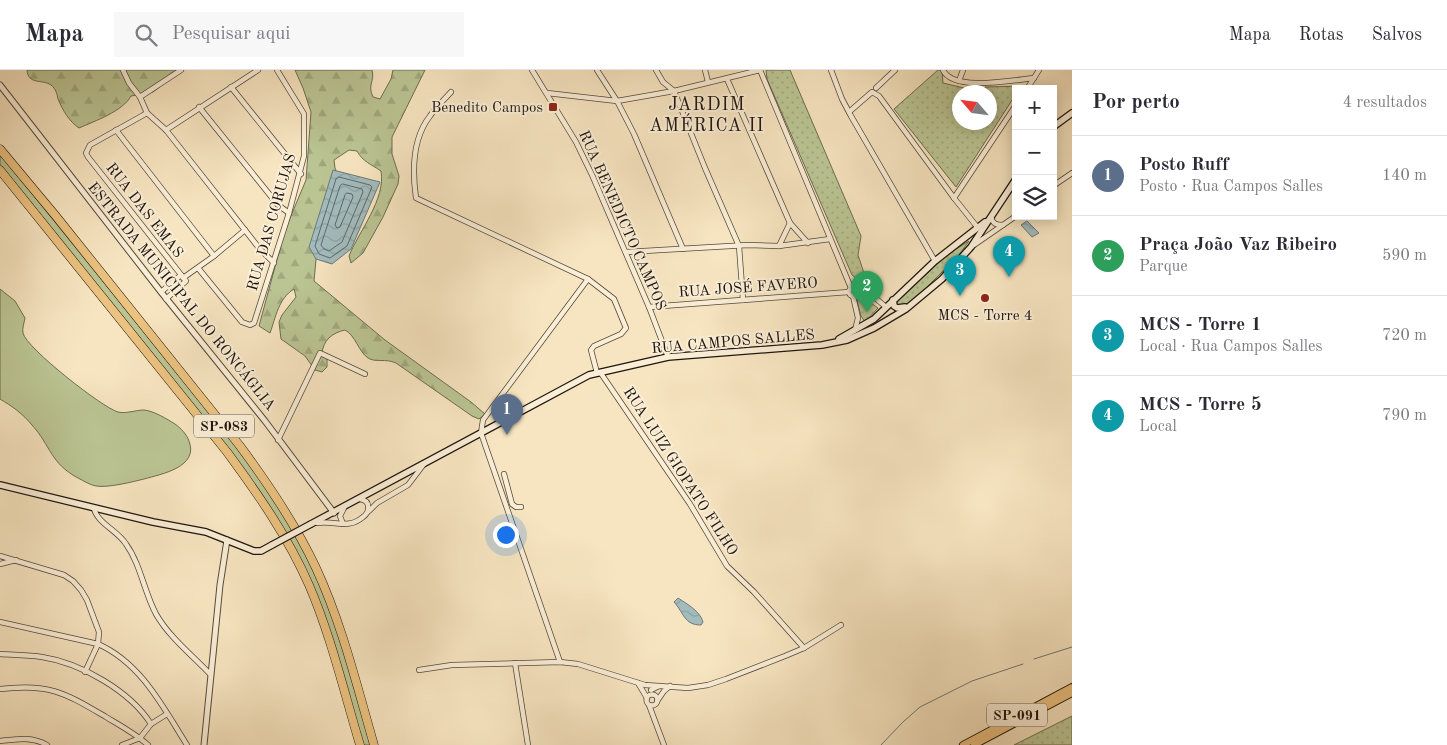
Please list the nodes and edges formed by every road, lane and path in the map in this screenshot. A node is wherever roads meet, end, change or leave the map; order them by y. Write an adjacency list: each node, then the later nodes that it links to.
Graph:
1 (123, 70): 26 (street)
2 (181, 70): 26 (street)
3 (258, 70): 21 (street)
4 (277, 70): 39 (street, RUA DAS CORUJAS)
5 (532, 70): 25 (street, RUA BENEDICTO CAMPOS)
6 (597, 70): 27 (street)
7 (656, 70): 23 (street)
8 (705, 70): 18 (street)
9 (760, 70): 16 (street); 50 (street)
10 (832, 70): 30 (street)
11 (895, 70): 22 (street)
12 (943, 70): 17 (street)
13 (962, 70): 17 (street)
14 (1039, 70): 15 (street)
15 (1034, 78): 17 (street); 20 (street)
16 (727, 79): 18 (street); 46 (street)
17 (959, 81)
18 (708, 82): 23 (street)
19 (0, 85): 65 (street, ESTRADA MUNICIPAL DO RONCÁGLIA)
20 (1030, 85)
21 (231, 87): 28 (street); 39 (street)
22 (876, 88)
23 (674, 91): 27 (street); 52 (street)
24 (451, 92): 63 (street)
25 (547, 93): 27 (street); 56 (street, RUA BENEDICTO CAMPOS)
26 (140, 97): 32 (street)
27 (617, 101): 55 (street)
28 (199, 107): 35 (street); 43 (street)
29 (1012, 111): 42 (street)
30 (850, 112): 42 (street); 58 (street)
31 (1072, 112): 33 (main road)
32 (147, 113): 34 (street); 35 (street)
33 (1057, 124)
34 (116, 130): 57 (street); 62 (street, RUA DAS EMAS)
35 (166, 130): 49 (street)
36 (0, 149): 130 (highway, SP-083)
37 (0, 170): 129 (highway, SP-083)
38 (1072, 173): 40 (street)
39 (301, 174): 43 (street, RUA DAS CORUJAS)
40 (1057, 183)
41 (1012, 185): 44 (main road)
42 (954, 198): 48 (street)
43 (289, 214): 60 (street, RUA DAS CORUJAS)
44 (990, 218): 47 (street); 48 (main road); 54 (main road, RUA CAMPOS SALLES)
45 (1012, 219): 47 (street)
46 (790, 223): 51 (street); 53 (street)
47 (1004, 225): 54 (street)
48 (978, 228): 58 (main road); 59 (main road, RUA CAMPOS SALLES)
49 (245, 230): 57 (street); 60 (street)
50 (830, 239): 51 (street); 64 (street)
51 (808, 243): 53 (street)
52 (739, 246): 53 (street); 55 (street); 67 (street)
53 (779, 246)
54 (971, 247): 59 (main road, RUA CAMPOS SALLES)
55 (683, 249): 56 (street)
56 (626, 252): 70 (street, RUA BENEDICTO CAMPOS)
57 (214, 256): 61 (street)
58 (935, 261): 68 (main road)
59 (958, 261): 69 (main road, RUA CAMPOS SALLES)
60 (274, 263): 61 (street, RUA DAS CORUJAS)
61 (198, 268): 62 (street)
62 (184, 278): 65 (street); 66 (street)
63 (588, 279): 79 (street); 81 (street)
64 (852, 290): 67 (street, RUA JOSÉ FAVERO); 71 (street, RUA JOSÉ FAVERO); 72 (street)
65 (161, 292): 66 (street, ESTRADA MUNICIPAL DO RONCÁGLIA)
66 (166, 299): 82 (street, ESTRADA MUNICIPAL DO RONCÁGLIA)
67 (743, 300): 70 (street, RUA JOSÉ FAVERO)
68 (893, 300): 69 (main road); 71 (main road)
69 (914, 303): 73 (main road, RUA CAMPOS SALLES)
70 (650, 307): 78 (street, RUA BENEDICTO CAMPOS)
71 (886, 307): 73 (main road); 74 (main road)
72 (858, 318): 74 (street); 76 (street)
73 (884, 322): 75 (main road, RUA CAMPOS SALLES)
74 (865, 325): 75 (main road); 76 (main road)
75 (874, 328): 77 (main road, RUA CAMPOS SALLES)
76 (855, 330): 77 (main road)
77 (832, 343): 78 (main road, RUA CAMPOS SALLES)
78 (668, 357): 79 (main road, RUA CAMPOS SALLES)
79 (599, 373): 81 (main road, RUA CAMPOS SALLES); 101 (street, RUA LUIZ GIOPATO FILHO)
80 (365, 374): 82 (street)
81 (481, 433): 83 (main road, RUA CAMPOS SALLES); 103 (street)
82 (278, 440): 91 (street, ESTRADA MUNICIPAL DO RONCÁGLIA)
83 (424, 464): 86 (main road, RUA CAMPOS SALLES); 90 (street)
84 (504, 474): 87 (street)
85 (0, 485): 88 (main road)
86 (360, 499): 89 (main road, RUA CAMPOS SALLES); 90 (street)
87 (521, 507)
88 (94, 508): 94 (main road); 107 (street)
89 (344, 508): 91 (main road, RUA CAMPOS SALLES); 93 (street)
90 (368, 512): 93 (street)
91 (334, 513): 92 (main road, RUA CAMPOS SALLES); 93 (street, ESTRADA MUNICIPAL DO RONCÁGLIA)
92 (312, 524): 93 (street); 94 (main road, RUA CAMPOS SALLES, bridge)
93 (343, 524)
94 (227, 540): 107 (street)
95 (0, 556): 96 (street)
96 (17, 560): 97 (street); 100 (street)
97 (0, 564)
98 (0, 622): 100 (street)
99 (841, 625): 101 (street)
100 (98, 644): 106 (street); 119 (street)
101 (804, 648): 111 (street)
102 (0, 654): 106 (street)
103 (560, 662): 104 (street); 108 (street)
104 (514, 663): 105 (street); 131 (street)
105 (419, 670)
106 (85, 672): 121 (street)
107 (210, 674): 128 (street)
108 (638, 683): 109 (street); 116 (street)
109 (645, 684): 110 (street); 114 (street)
110 (660, 685): 111 (street); 114 (street)
111 (670, 686): 117 (street)
112 (1072, 687): 133 (main road, SP-091)
113 (0, 689): 122 (street)
114 (652, 693): 116 (street); 117 (street)
115 (1072, 693): 134 (main road, SP-091)
116 (647, 698): 118 (street)
117 (657, 702): 118 (street); 120 (street)
118 (649, 705): 120 (street)
119 (167, 714): 121 (street); 127 (street)
120 (656, 720): 132 (street)
121 (151, 724): 122 (street)
122 (140, 738): 125 (street); 126 (street)
123 (0, 741): 124 (street)
124 (47, 745)
125 (122, 745)
126 (148, 745)
127 (186, 745)
128 (204, 745)
129 (358, 745)
130 (375, 745)
131 (528, 745)
132 (664, 745)
133 (963, 745)
134 (974, 745)

